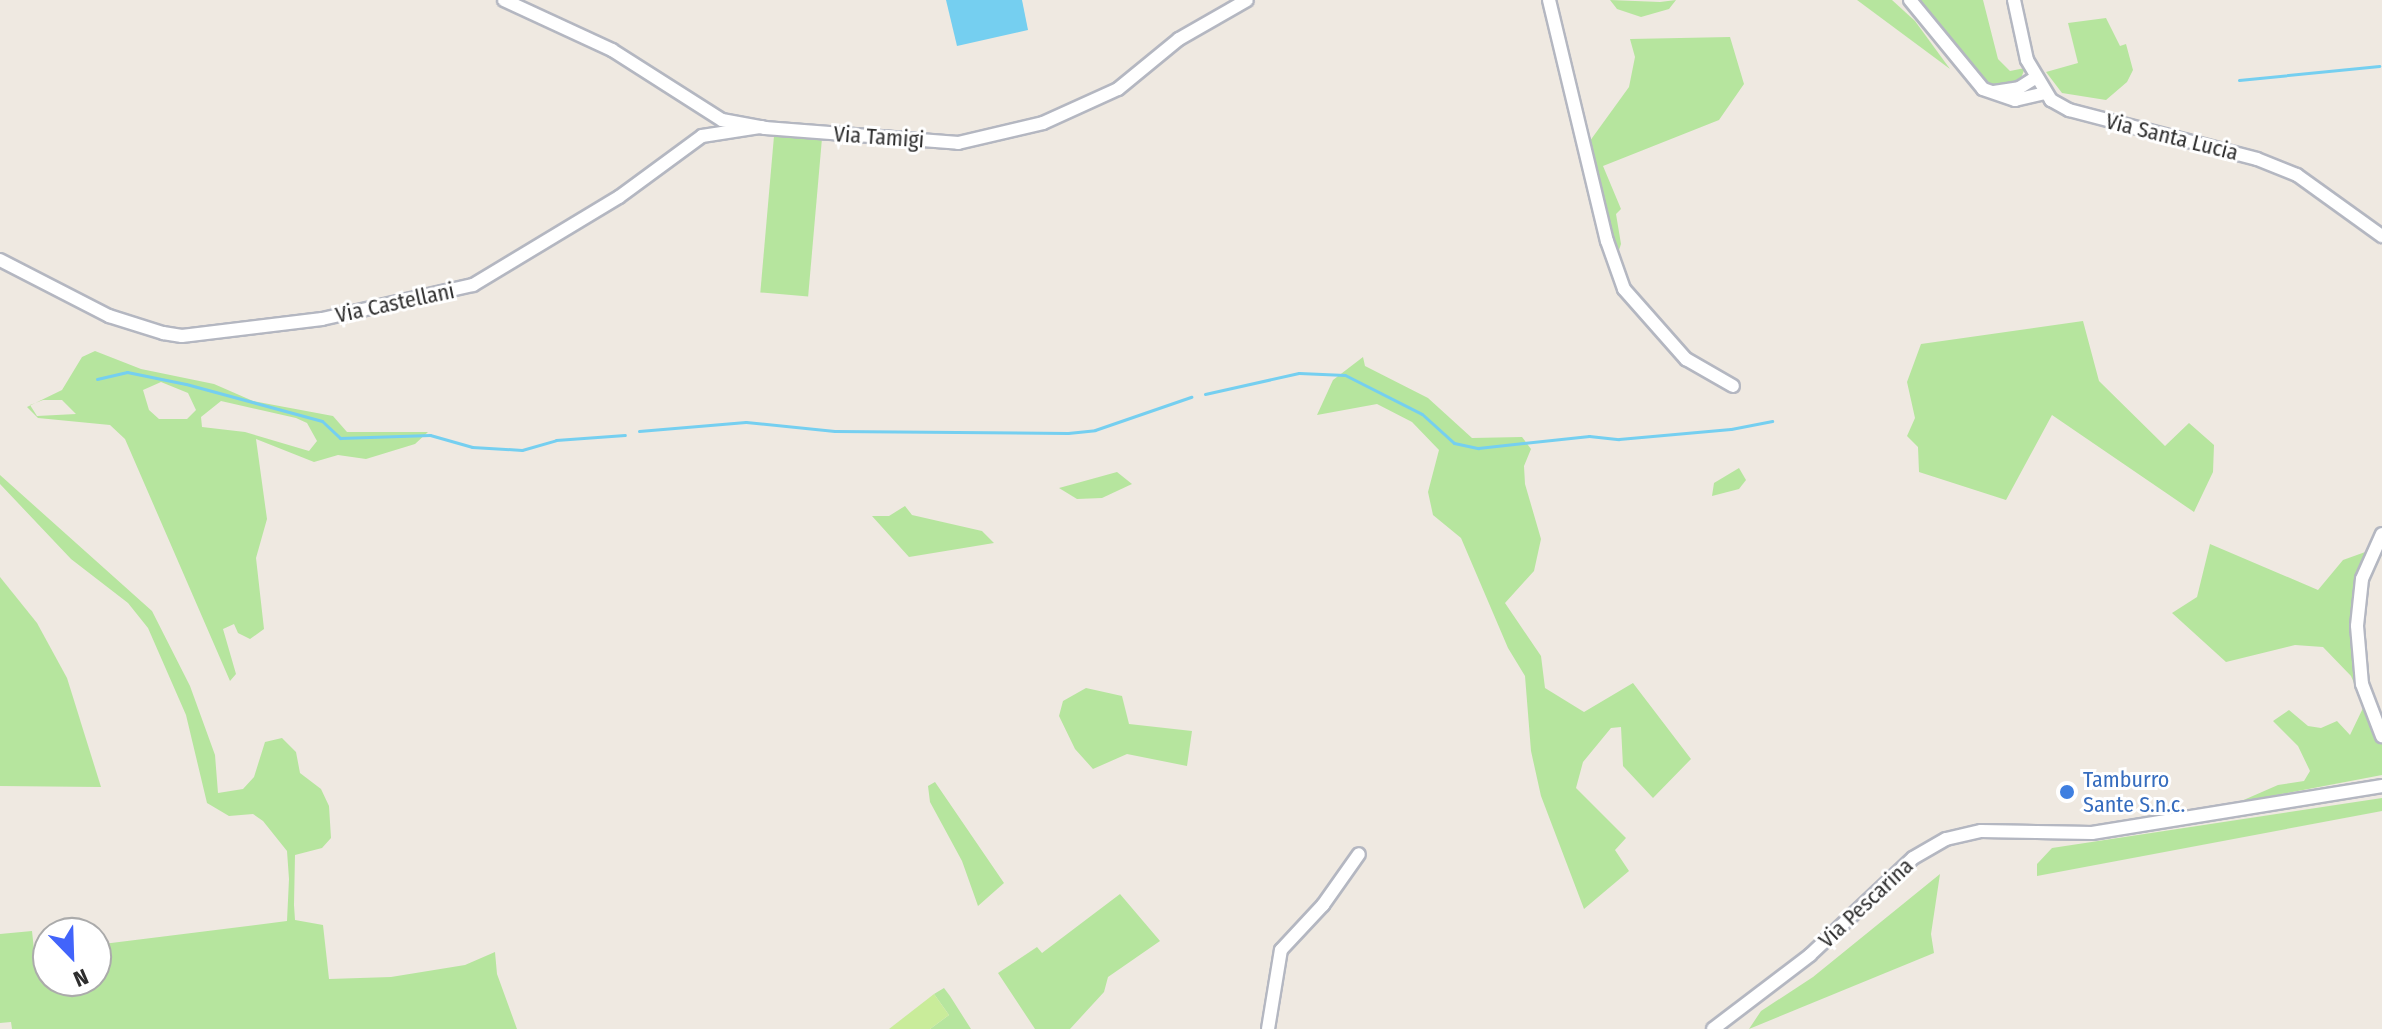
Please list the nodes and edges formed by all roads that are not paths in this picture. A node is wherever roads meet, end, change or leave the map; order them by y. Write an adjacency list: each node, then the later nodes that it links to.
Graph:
1 (504, 0): 9 (street, Via Tamigi)
2 (1247, 0): 9 (street, Via Tamigi)
3 (1549, 0): 12 (street)
4 (1910, 0): 7 (street)
5 (2014, 0): 6 (street, Via Santa Lucia)
6 (2035, 78): 7 (street); 8 (street, Via Santa Lucia)
7 (1989, 92): 8 (street)
8 (2045, 93): 10 (street, Via Santa Lucia)
9 (761, 127): 11 (street, Via Castellani)
10 (2382, 236)
11 (0, 260)
12 (1733, 386)
13 (2382, 534): 14 (street)
14 (2382, 736)
15 (2379, 784): 18 (street, Via Pescarina)
16 (1359, 854): 17 (street)
17 (1268, 1029)
18 (1713, 1029)

